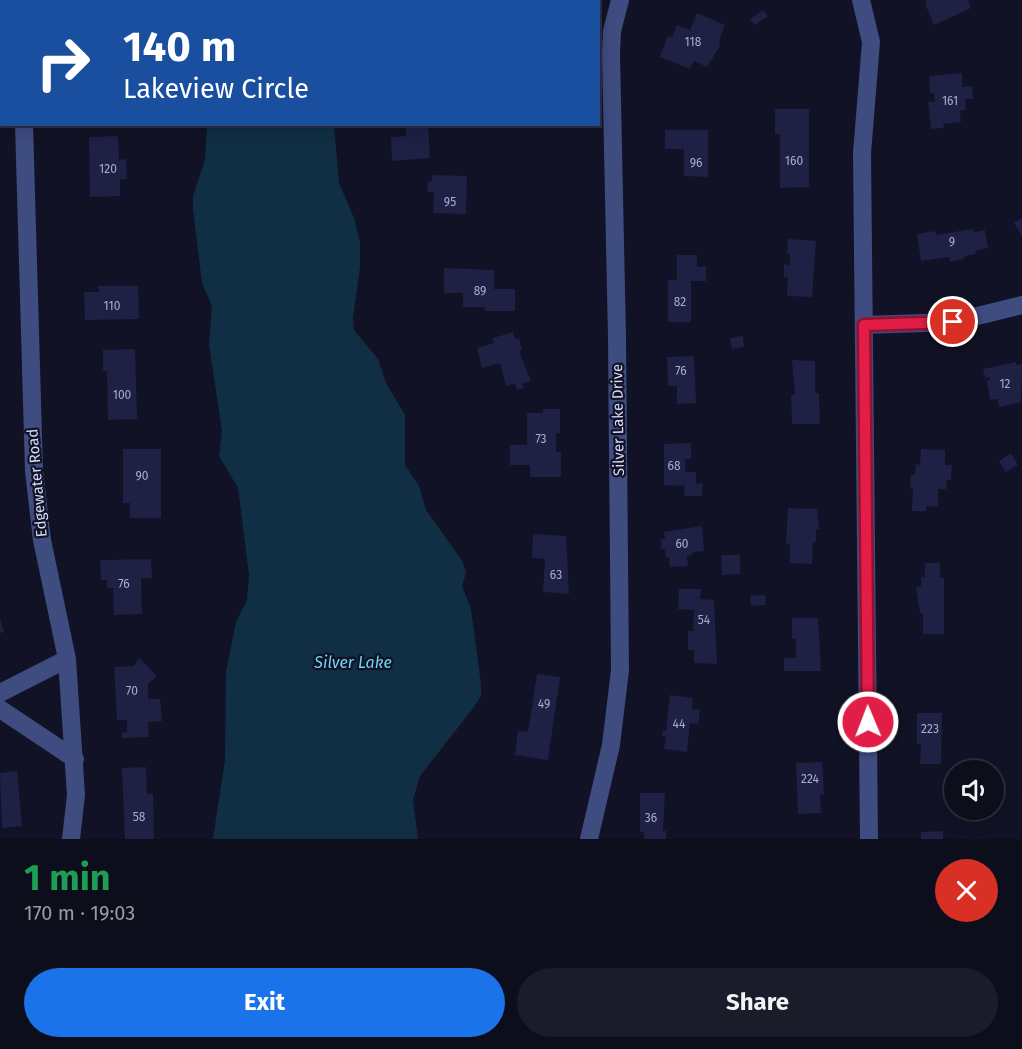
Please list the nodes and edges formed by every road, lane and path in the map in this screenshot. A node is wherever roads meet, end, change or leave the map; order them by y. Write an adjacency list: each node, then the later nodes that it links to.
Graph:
1 (620, 0): 11 (street, Silver Lake Drive)
2 (861, 0): 5 (street)
3 (24, 126): 6 (street, Edgewater Road)
4 (1022, 305): 5 (street)
5 (864, 325): 12 (street)
6 (67, 660): 7 (street); 9 (street, Edgewater Road)
7 (0, 693)
8 (0, 709): 9 (street)
9 (75, 759): 10 (street, Edgewater Road)
10 (70, 839)
11 (589, 839)
12 (869, 839)

